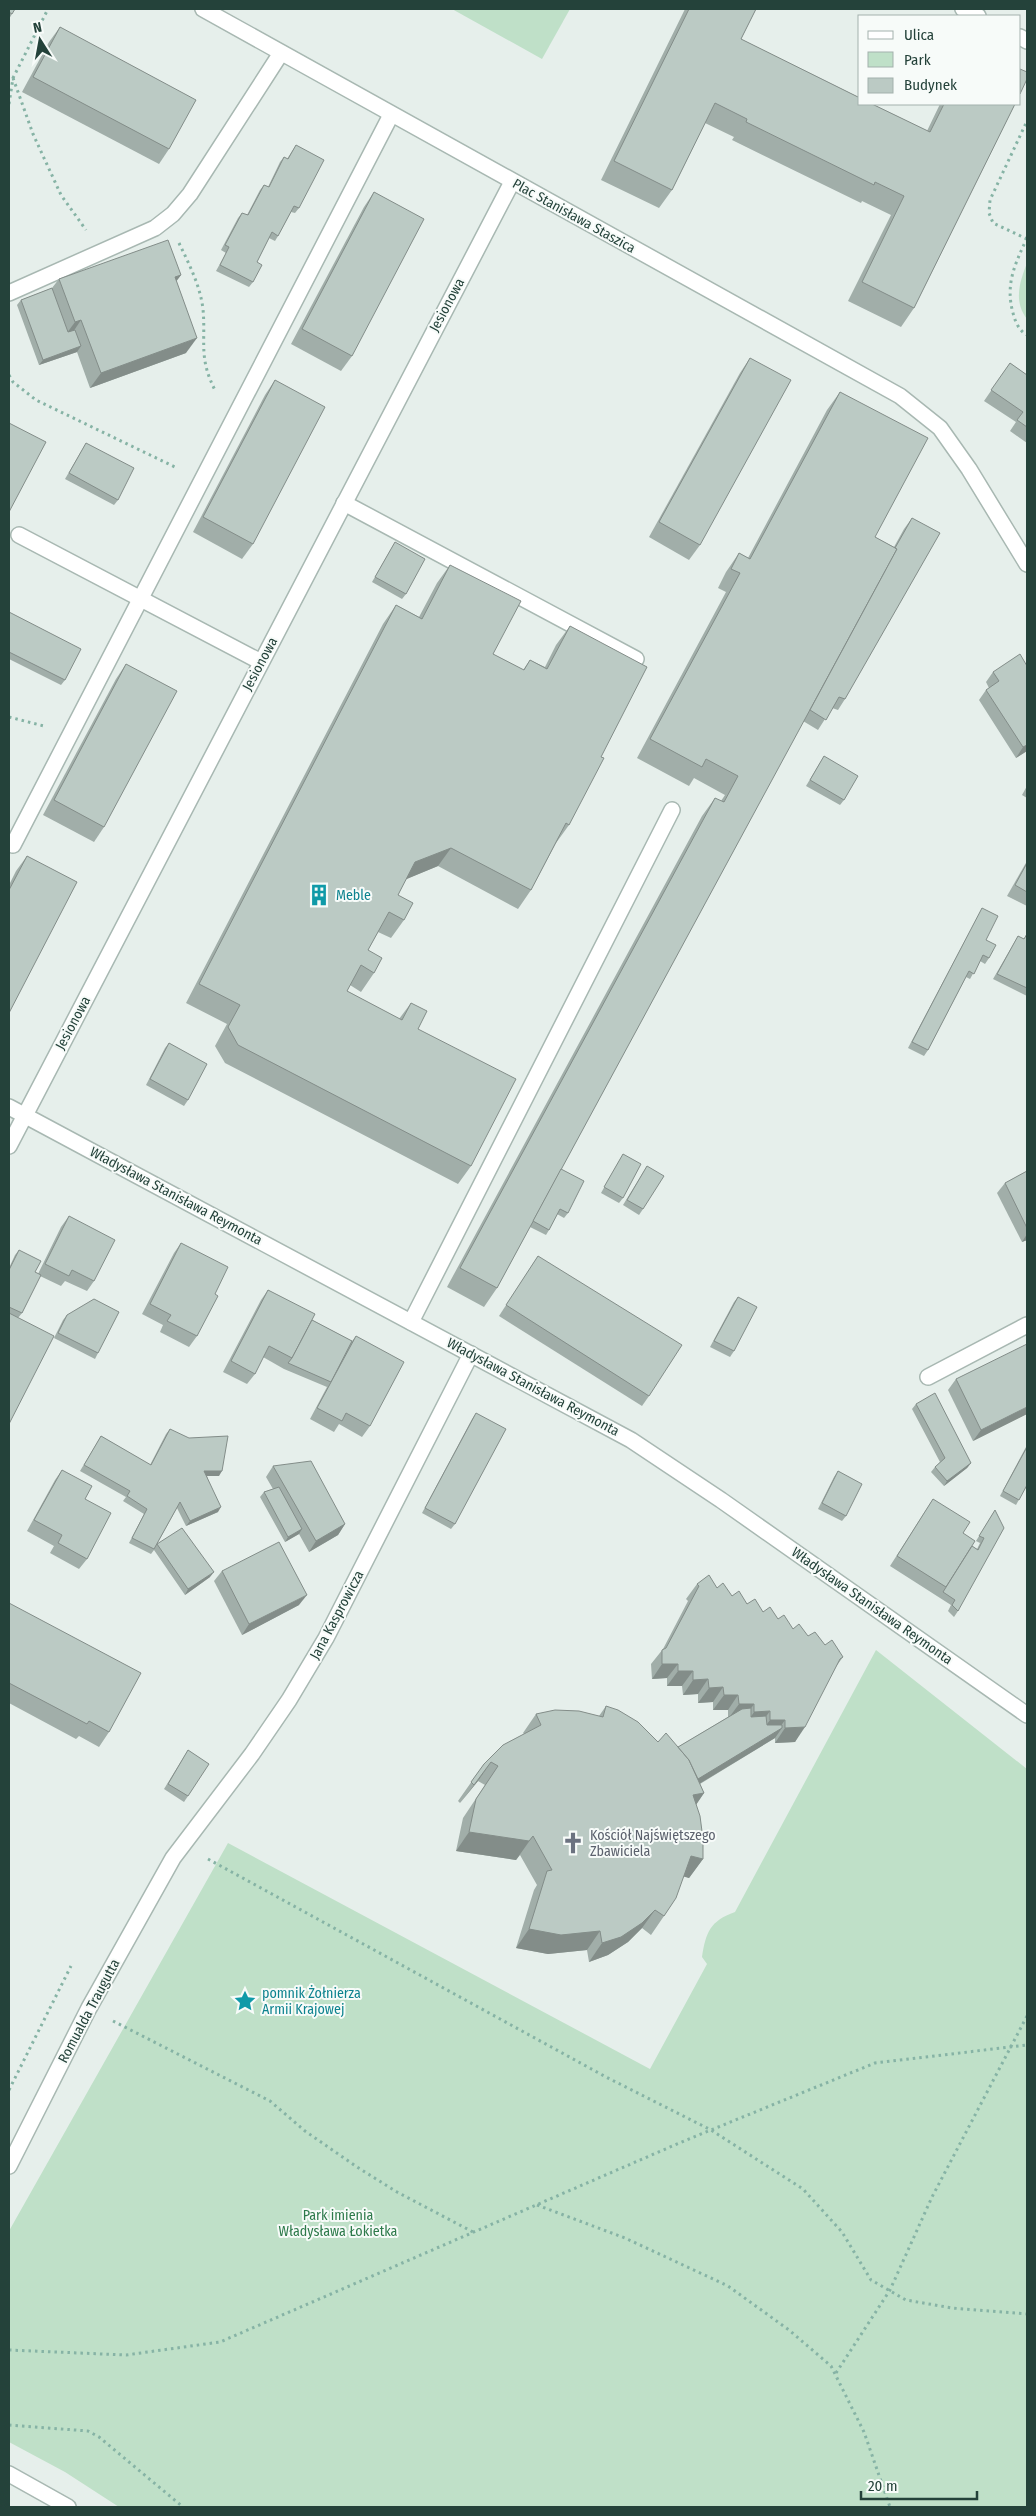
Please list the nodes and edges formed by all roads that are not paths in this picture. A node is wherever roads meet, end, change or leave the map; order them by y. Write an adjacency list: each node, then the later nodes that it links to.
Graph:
1 (203, 9): 4 (street, Plac Stanisława Staszica)
2 (963, 9): 3 (street)
3 (976, 15)
4 (281, 53): 5 (street, Plac Stanisława Staszica); 7 (street)
5 (391, 115): 6 (street, Plac Stanisława Staszica); 11 (street)
6 (512, 182): 8 (street, Jesionowa); 10 (street, Plac Stanisława Staszica)
7 (9, 293)
8 (344, 503): 12 (street); 13 (street, Jesionowa)
9 (19, 535): 11 (street)
10 (1027, 564)
11 (141, 598): 13 (street); 15 (street)
12 (636, 659)
13 (261, 662): 17 (street, Jesionowa)
14 (672, 810): 19 (street)
15 (13, 845)
16 (9, 1107): 17 (street, Władysława Stanisława Reymonta)
17 (25, 1116): 18 (street, Jesionowa); 19 (street, Władysława Stanisława Reymonta)
18 (9, 1146)
19 (411, 1322): 21 (street, Władysława Stanisława Reymonta)
20 (1027, 1326): 22 (street)
21 (471, 1354): 23 (street, Władysława Stanisława Reymonta); 24 (street, Jana Kasprowicza)
22 (928, 1377)
23 (1027, 1715)
24 (172, 1858): 25 (street, Romualda Traugutta)
25 (9, 2166)
26 (9, 2474): 27 (street)
27 (68, 2507)

